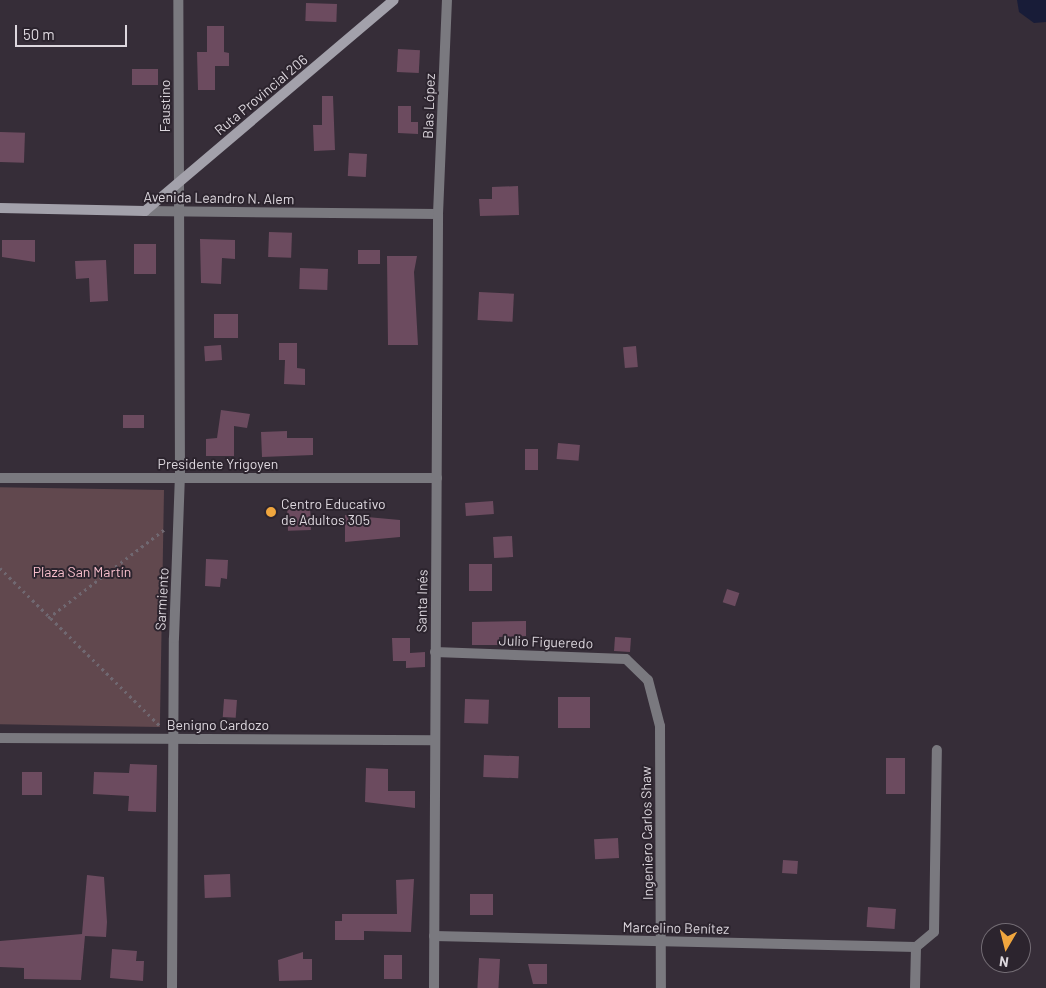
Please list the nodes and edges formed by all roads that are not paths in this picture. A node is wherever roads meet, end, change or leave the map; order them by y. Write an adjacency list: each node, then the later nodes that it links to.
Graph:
1 (178, 0): 4 (street, Faustino)
2 (394, 0): 4 (main road, Ruta Provincial 206)
3 (447, 0): 8 (street, Blas López)
4 (179, 182): 6 (main road, Ruta Provincial 206); 7 (street, Faustino)
5 (0, 208): 6 (main road, Avenida Leandro N. Alem)
6 (145, 211): 7 (street, Avenida Leandro N. Alem)
7 (179, 212): 8 (street, Avenida Leandro N. Alem); 10 (street, Sarmiento)
8 (438, 214): 11 (street, Santa Inés)
9 (0, 478): 10 (street, Presidente Yrigoyen)
10 (180, 478): 11 (street, Presidente Yrigoyen); 15 (street, Sarmiento)
11 (437, 478): 12 (street, Santa Inés)
12 (435, 652): 13 (street, Julio Figueredo); 16 (street, Santa Inés)
13 (648, 680): 19 (street, Ingeniero Carlos Shaw)
14 (0, 738): 15 (street, Benigno Cardozo)
15 (173, 739): 16 (street, Benigno Cardozo); 21 (street, Sarmiento)
16 (435, 740): 18 (street, Santa Inés)
17 (937, 750): 20 (street)
18 (434, 936): 19 (street, Marcelino Benítez); 22 (street, Santa Inés)
19 (662, 941): 20 (street, Marcelino Benítez); 23 (street, Ingeniero Carlos Shaw)
20 (916, 947): 24 (street)
21 (172, 988)
22 (434, 988)
23 (661, 988)
24 (915, 988)

